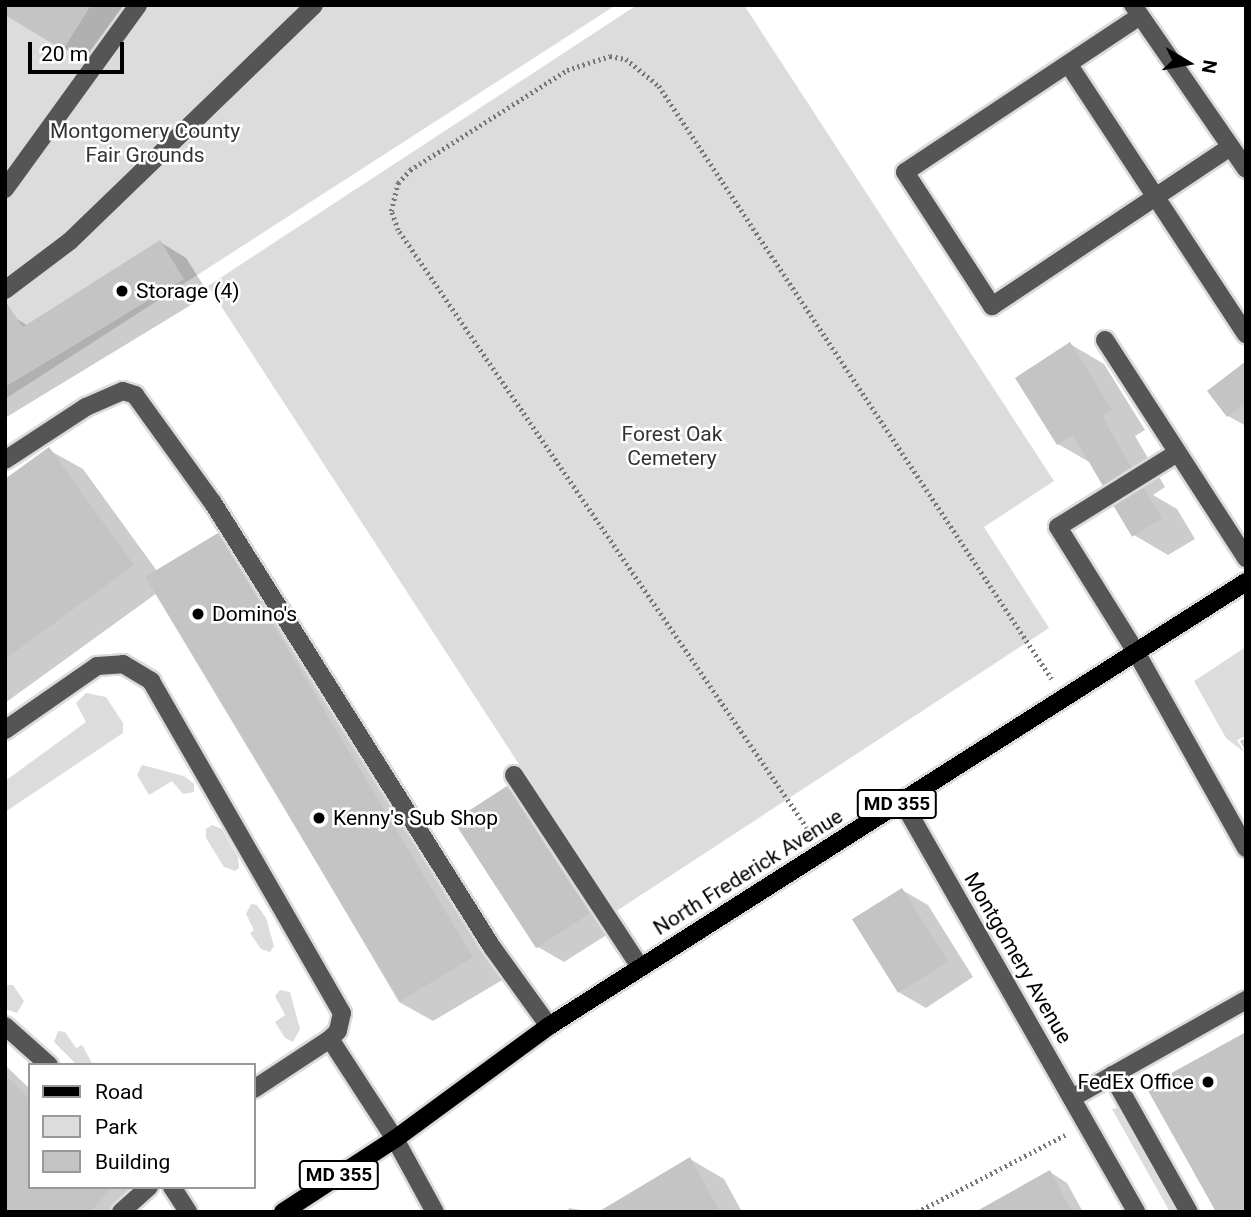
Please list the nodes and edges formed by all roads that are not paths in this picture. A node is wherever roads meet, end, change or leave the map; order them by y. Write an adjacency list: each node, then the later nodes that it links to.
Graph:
1 (138, 5): 7 (street)
2 (314, 5): 9 (street)
3 (1136, 11): 4 (street); 5 (street)
4 (1069, 65): 8 (street); 8 (street)
5 (1230, 147): 6 (street); 8 (street)
6 (1246, 169)
7 (5, 189)
8 (1156, 198): 10 (street)
9 (5, 290)
10 (1246, 334)
11 (1105, 340): 12 (street)
12 (1177, 453): 14 (street); 16 (street)
13 (5, 460): 24 (street)
14 (1246, 558)
15 (1246, 582): 16 (main road, North Frederick Avenue / MD 355)
16 (1136, 652): 19 (main road, North Frederick Avenue / MD 355); 20 (street)
17 (5, 730): 25 (street)
18 (514, 775): 21 (street)
19 (902, 801): 21 (main road, North Frederick Avenue / MD 355); 29 (street, Montgomery Avenue)
20 (1246, 848)
21 (640, 968): 24 (main road, North Frederick Avenue / MD 355)
22 (1246, 1000): 27 (street)
23 (5, 1026): 26 (street)
24 (549, 1026): 30 (main road, North Frederick Avenue / MD 355)
25 (331, 1039): 28 (street); 30 (street)
26 (47, 1063)
27 (1112, 1075): 29 (street); 38 (street)
28 (256, 1088)
29 (1072, 1098): 37 (street, Montgomery Avenue)
30 (396, 1139): 35 (main road, North Frederick Avenue / MD 355); 36 (street)
31 (147, 1189): 33 (street)
32 (173, 1189): 34 (street)
33 (121, 1212)
34 (188, 1212)
35 (283, 1212)
36 (435, 1212)
37 (1136, 1212)
38 (1189, 1212)

